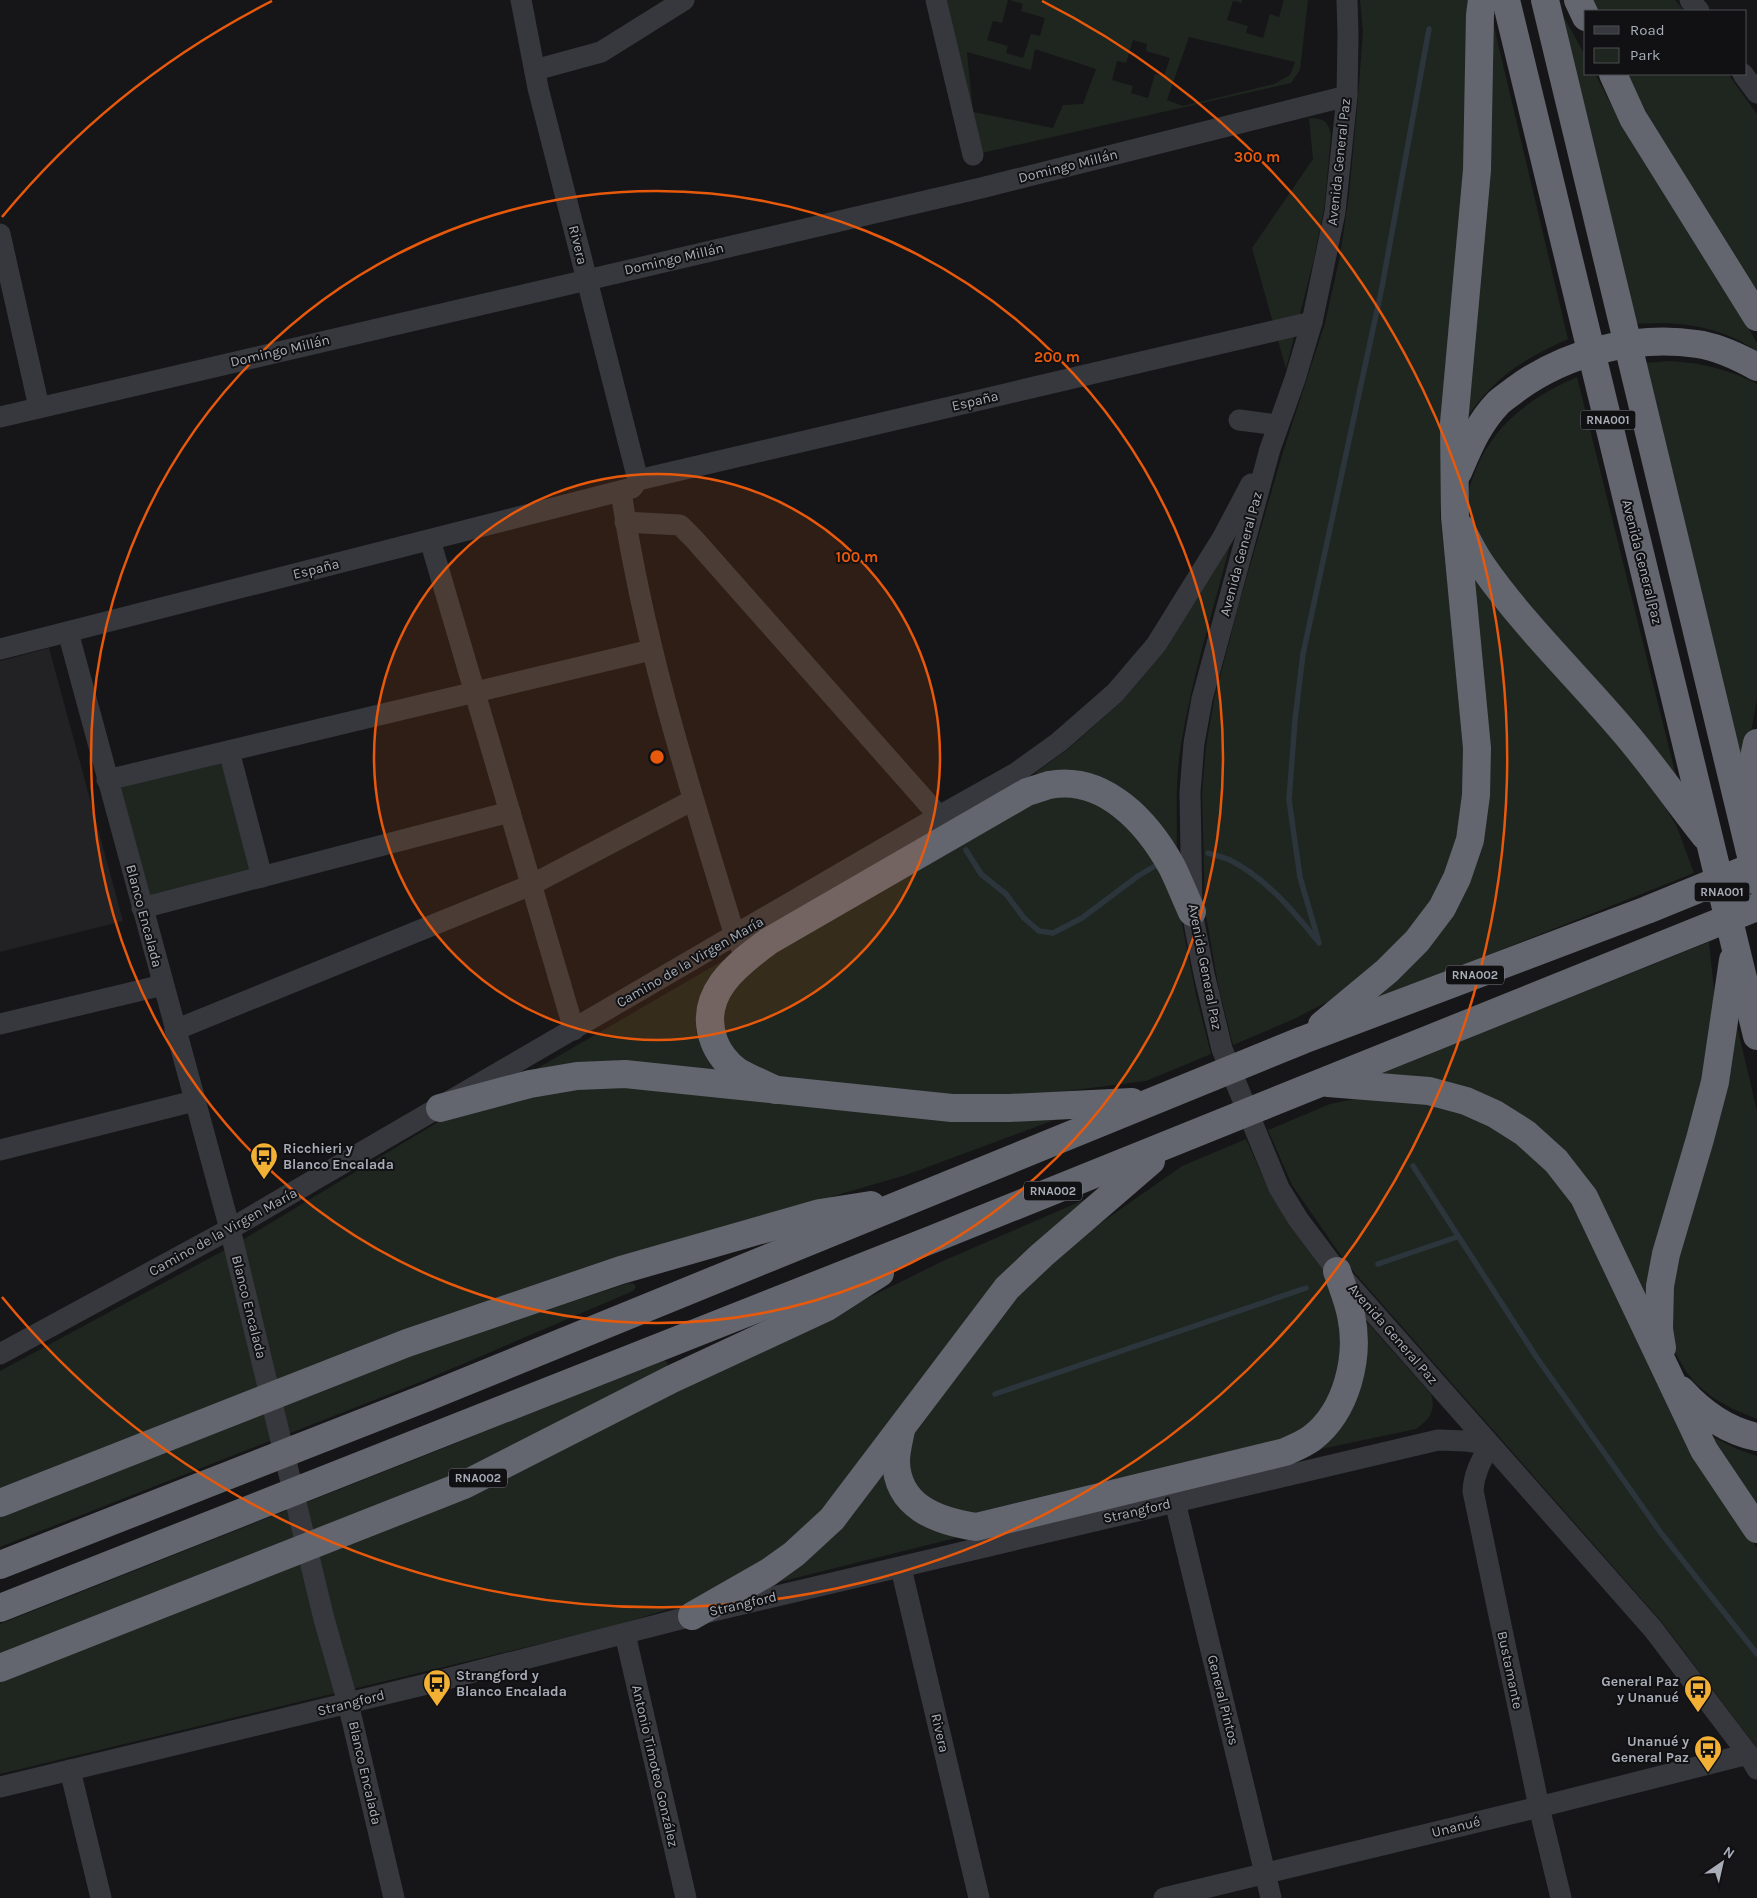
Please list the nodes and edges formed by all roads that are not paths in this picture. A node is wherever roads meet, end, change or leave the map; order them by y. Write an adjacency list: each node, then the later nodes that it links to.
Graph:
1 (521, 0): 10 (street, Rivera)
2 (684, 0): 10 (street)
3 (936, 0): 15 (street)
4 (1346, 0): 14 (street, Avenida General Paz)
5 (1482, 0): 26 (highway)
6 (1506, 0): 44 (highway, Avenida General Paz / RNA001)
7 (1545, 0): 43 (highway, RNA001)
8 (1578, 0): 9 (highway)
9 (1584, 13)
10 (535, 70): 17 (street, Rivera)
11 (1612, 75): 18 (highway)
12 (1745, 75): 13 (street)
13 (1757, 93)
14 (1346, 96): 17 (street, Domingo Millán); 19 (street, Avenida General Paz)
15 (973, 155)
16 (0, 234): 21 (street)
17 (587, 280): 21 (street, Domingo Millán); 27 (street, Rivera)
18 (1757, 317)
19 (1312, 322): 24 (street, Avenida General Paz); 27 (street, España)
20 (1757, 367): 26 (highway)
21 (39, 407): 22 (street, Domingo Millán)
22 (0, 417)
23 (1239, 420): 24 (street)
24 (1278, 426): 25 (street, Avenida General Paz)
25 (1270, 449): 37 (street, Camino de la Virgen María); 51 (street, Avenida General Paz)
26 (1454, 480): 28 (highway)
27 (630, 486): 29 (street, Rivera); 30 (street, España)
28 (1455, 517): 44 (highway); 59 (highway)
29 (625, 522): 33 (street, Rivera); 42 (street)
30 (430, 540): 31 (street, España); 34 (street)
31 (68, 632): 32 (street, España); 38 (street, Blanco Encalada)
32 (0, 649)
33 (651, 650): 34 (street); 40 (street, Rivera)
34 (475, 692): 36 (street); 41 (street)
35 (1757, 743): 43 (highway)
36 (229, 751): 38 (street); 46 (street)
37 (1033, 761): 39 (street); 42 (street, Camino de la Virgen María)
38 (107, 780): 50 (street, Blanco Encalada)
39 (1044, 787): 51 (highway); 53 (highway)
40 (693, 800): 48 (street); 53 (street, Rivera)
41 (510, 812): 46 (street); 48 (street)
42 (939, 816): 53 (street, Camino de la Virgen María)
43 (1746, 832): 47 (highway, RNA001)
44 (1709, 840): 52 (highway, Avenida General Paz / RNA001)
45 (1757, 866): 59 (highway, RNA002)
46 (262, 877): 50 (street)
47 (1757, 881)
48 (531, 885): 56 (street); 57 (street)
49 (1757, 907): 60 (highway, RNA002)
50 (142, 908): 54 (street, Blanco Encalada)
51 (1192, 912): 70 (street, Avenida General Paz)
52 (1735, 944): 58 (highway, Avenida General Paz / RNA001); 72 (highway)
53 (741, 946): 57 (street, Camino de la Virgen María); 61 (highway)
54 (163, 985): 55 (street); 56 (street, Blanco Encalada)
55 (0, 1024)
56 (175, 1030): 63 (street, Blanco Encalada)
57 (574, 1030): 64 (street, Camino de la Virgen María)
58 (1757, 1036)
59 (1303, 1040): 62 (highway, RNA002)
60 (1321, 1082): 65 (highway, RNA002); 72 (highway)
61 (776, 1090): 62 (highway); 64 (highway)
62 (1154, 1100): 67 (highway, RNA002)
63 (194, 1101): 66 (street); 68 (street, Blanco Encalada)
64 (440, 1108): 68 (street, Camino de la Virgen María)
65 (1172, 1144): 69 (highway, RNA002); 73 (highway)
66 (0, 1150)
67 (916, 1198): 78 (highway, RNA002); 81 (highway, RNA002)
68 (230, 1229): 71 (street, Camino de la Virgen María); 87 (street, Blanco Encalada)
69 (933, 1239): 83 (highway, RNA002); 86 (highway, RNA002)
70 (1337, 1271): 75 (street, Avenida General Paz); 76 (highway)
71 (0, 1354)
72 (1667, 1372): 74 (highway); 79 (highway)
73 (901, 1428): 80 (highway); 84 (highway)
74 (1757, 1437)
75 (1490, 1445): 76 (street, Strangford); 88 (street, Avenida General Paz); 91 (street, Bustamante)
76 (1303, 1458): 77 (street, Strangford); 80 (highway)
77 (1175, 1502): 80 (street, Strangford); 92 (street, General Pintos)
78 (0, 1503)
79 (1757, 1529)
80 (975, 1538): 82 (street, Strangford)
81 (0, 1565)
82 (901, 1568): 84 (street, Strangford); 96 (street, Rivera)
83 (0, 1608)
84 (692, 1616): 85 (street, Strangford)
85 (624, 1634): 87 (street, Strangford); 95 (street, Antonio Timoteo González)
86 (0, 1668)
87 (348, 1703): 89 (street, Strangford); 94 (street, Blanco Encalada)
88 (1753, 1762): 91 (street, Unanué)
89 (70, 1770): 90 (street, Strangford); 93 (street)
90 (0, 1787)
91 (1539, 1807): 92 (street, Unanué); 99 (street, Bustamante)
92 (1265, 1873): 97 (street, Unanué); 98 (street, General Pintos)
93 (101, 1898)
94 (394, 1898)
95 (686, 1898)
96 (979, 1898)
97 (1164, 1898)
98 (1271, 1898)
99 (1561, 1898)

